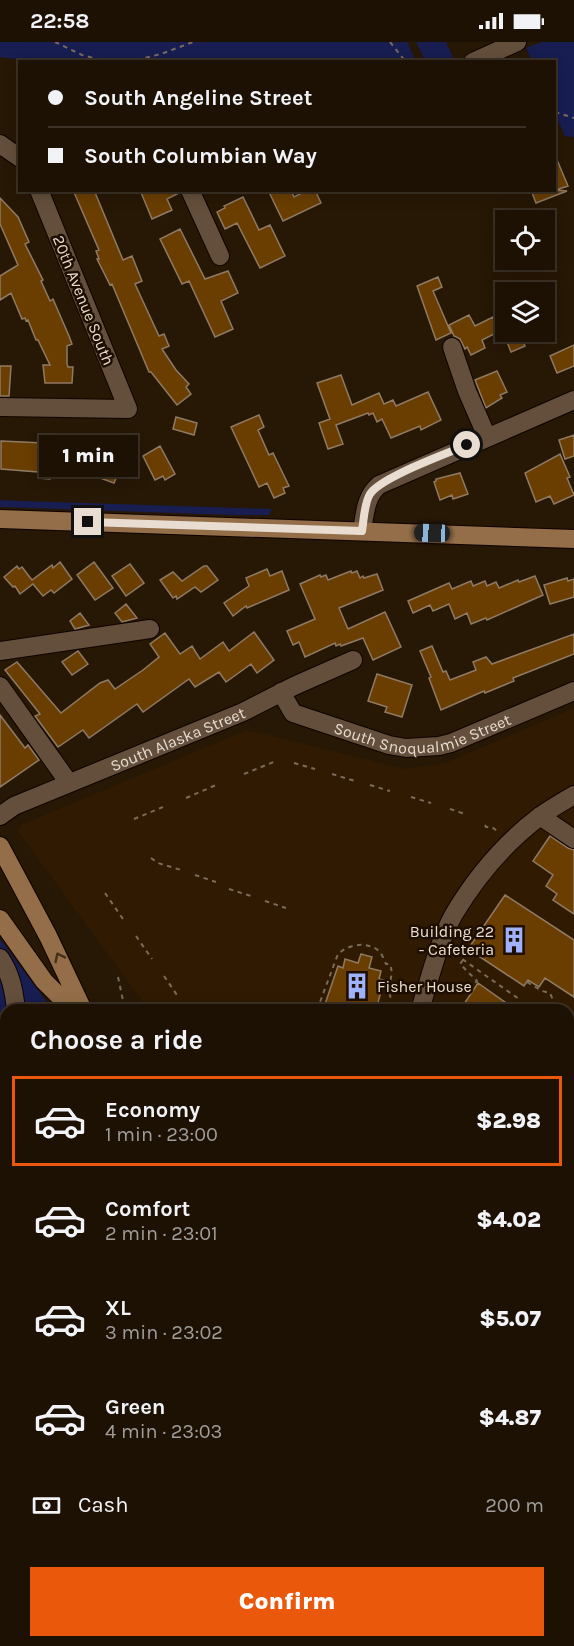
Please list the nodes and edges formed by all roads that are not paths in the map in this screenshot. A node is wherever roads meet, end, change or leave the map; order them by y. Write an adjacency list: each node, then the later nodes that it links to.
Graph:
1 (517, 42): 2 (street)
2 (477, 60)
3 (40, 192): 8 (street, 20th Avenue South)
4 (191, 192): 5 (street)
5 (220, 256)
6 (452, 346): 9 (street)
7 (574, 400): 9 (street)
8 (0, 407)
9 (487, 437): 11 (street)
10 (0, 519): 11 (main road)
11 (362, 531): 12 (main road)
12 (574, 539)
13 (150, 629): 14 (street)
14 (0, 651)
15 (353, 660): 18 (street, South Alaska Street)
16 (0, 686): 19 (street)
17 (574, 691): 18 (street, South Snoqualmie Street)
18 (281, 692): 19 (street, South Alaska Street)
19 (69, 783): 21 (street, South Alaska Street)
20 (574, 795): 22 (street)
21 (0, 816)
22 (540, 816): 23 (street); 30 (street)
23 (574, 839)
24 (0, 846): 29 (main road, one-way to 24)
25 (0, 919): 28 (main road)
26 (0, 958): 27 (street)
27 (16, 1004)
28 (67, 1004)
29 (80, 1004)
30 (422, 1004)

